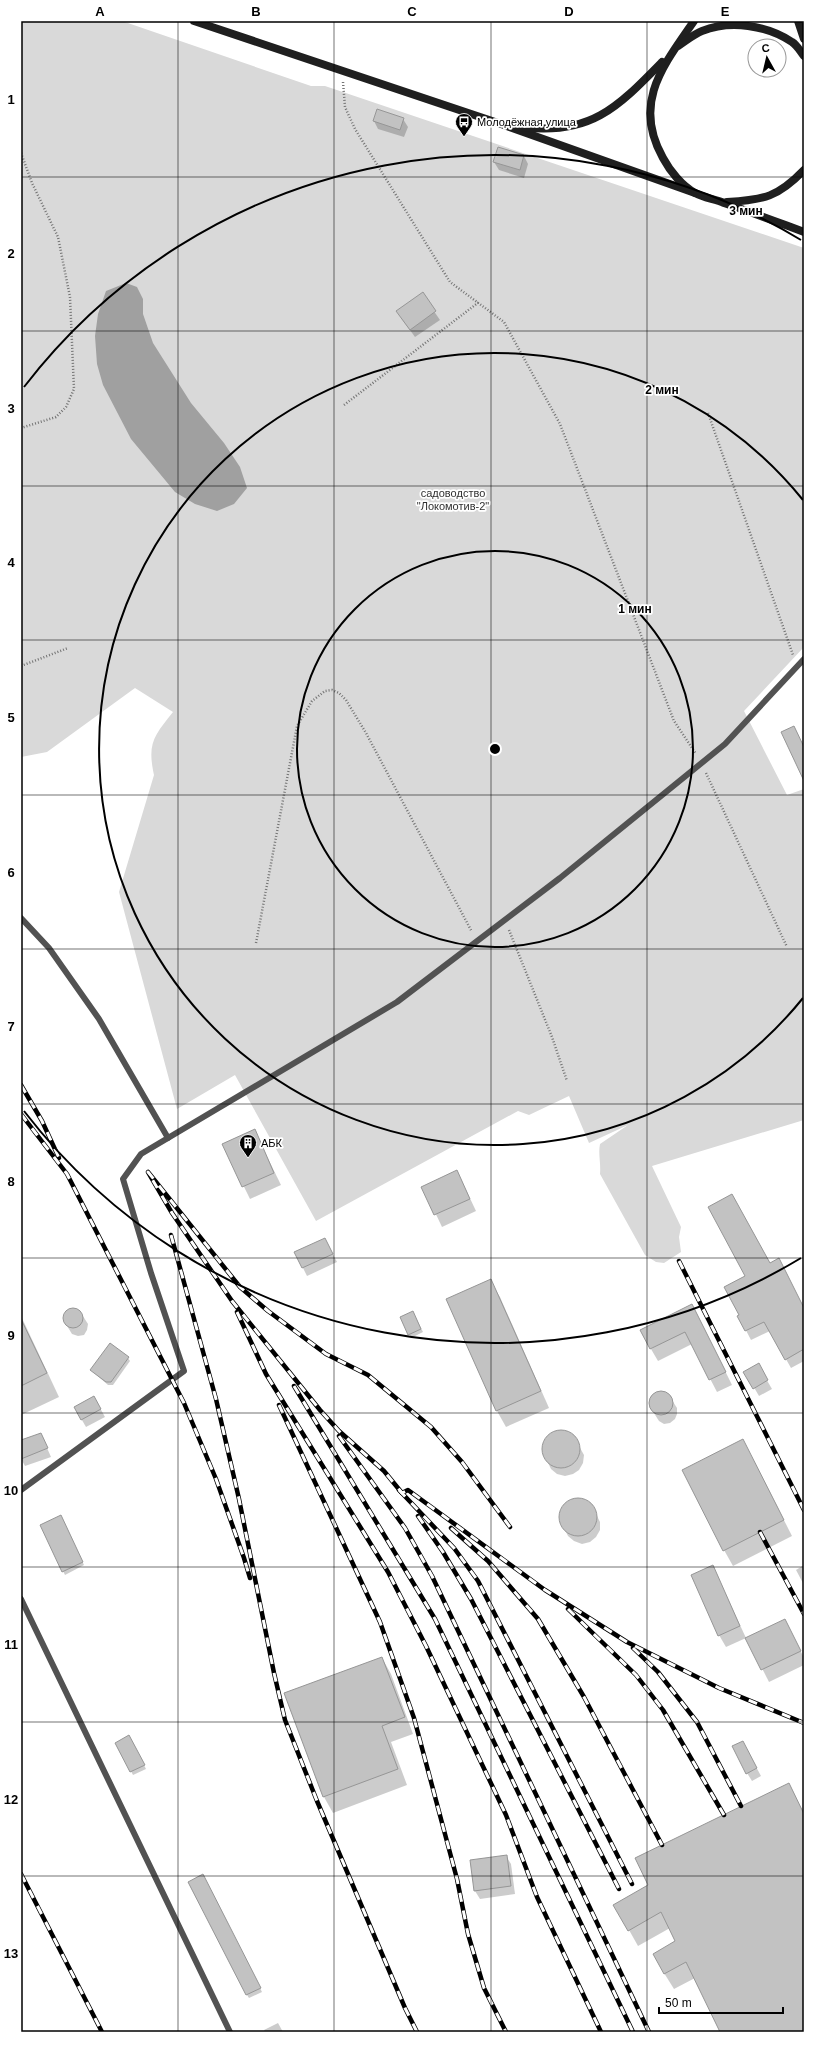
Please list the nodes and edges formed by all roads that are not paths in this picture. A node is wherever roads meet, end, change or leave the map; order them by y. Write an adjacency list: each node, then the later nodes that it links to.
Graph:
1 (194, 21): 7 (street)
2 (694, 21): 5 (street)
3 (798, 21): 4 (street)
4 (804, 39)
5 (673, 51): 6 (street); 7 (street); 9 (street)
6 (804, 56)
7 (504, 125): 9 (street)
8 (804, 170): 10 (street)
9 (695, 193): 10 (street)
10 (724, 203): 11 (street)
11 (804, 232)
12 (804, 659): 14 (lane)
13 (21, 918): 14 (lane)
14 (168, 1138): 15 (lane)
15 (21, 1490)
16 (21, 1599): 17 (lane)
17 (230, 2032)

